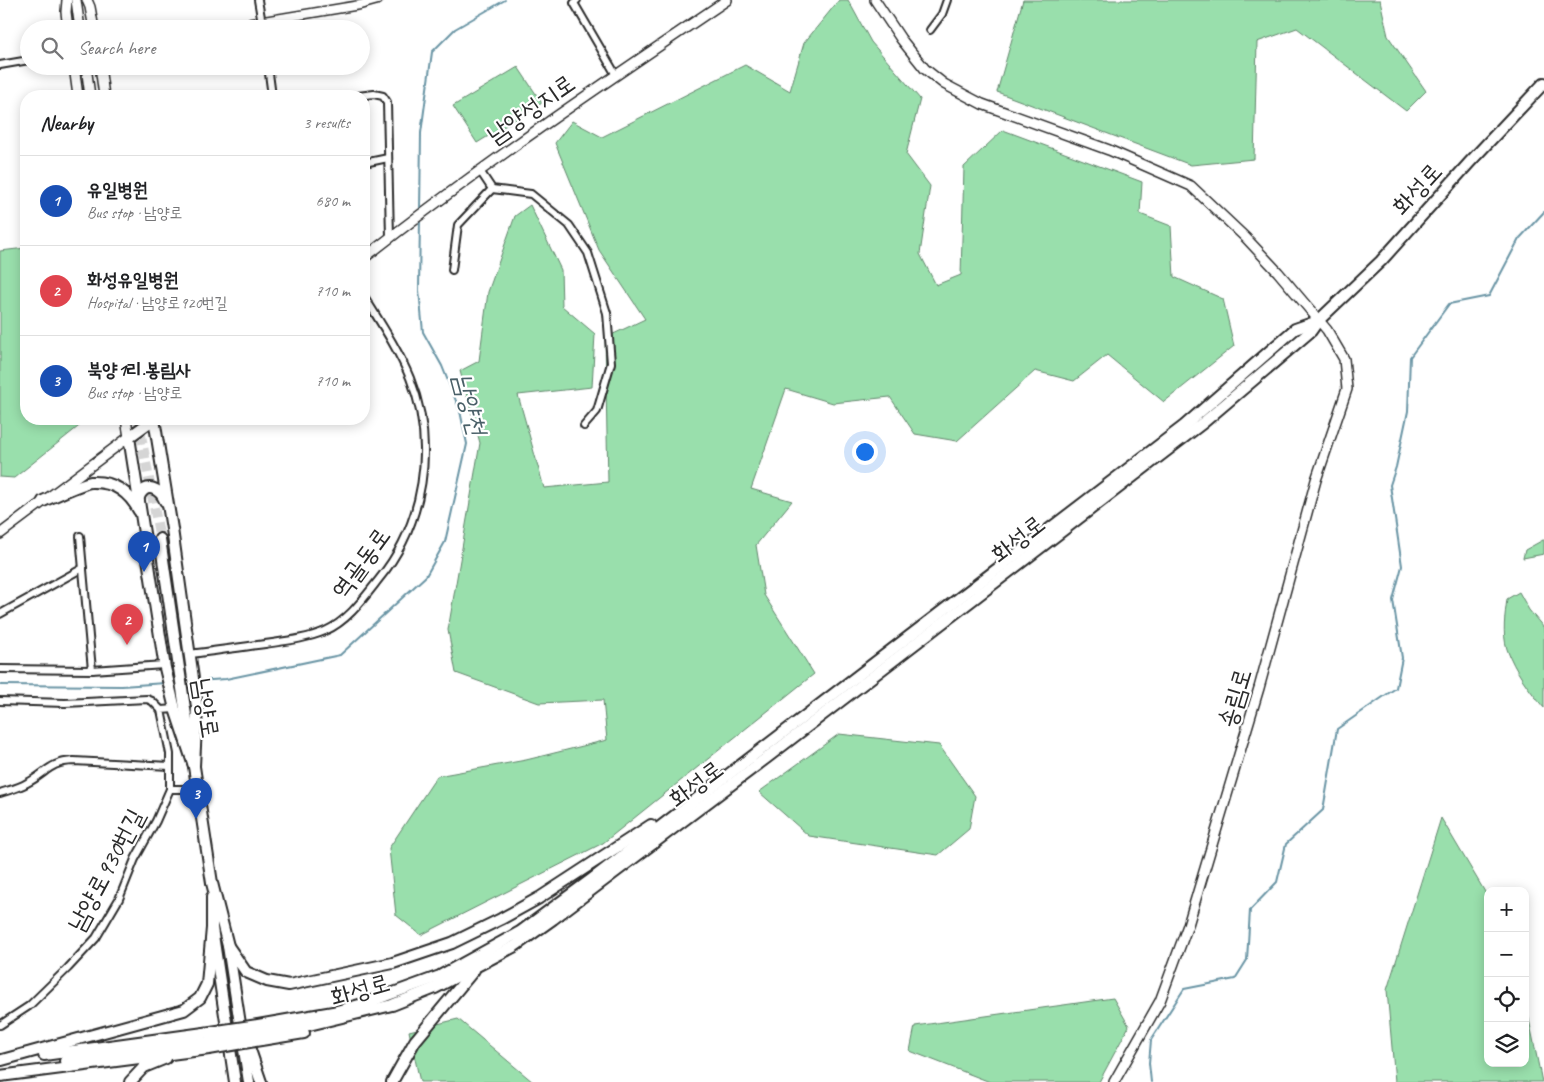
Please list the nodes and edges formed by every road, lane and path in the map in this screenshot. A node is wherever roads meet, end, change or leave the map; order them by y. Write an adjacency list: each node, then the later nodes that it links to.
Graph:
1 (67, 0): 10 (main road)
2 (76, 0): 11 (main road)
3 (87, 0): 12 (main road)
4 (258, 0): 13 (street)
5 (378, 0): 14 (street)
6 (577, 0): 22 (street)
7 (727, 0): 22 (main road, 남양성지로)
8 (875, 0): 37 (main road, 송림로)
9 (947, 0): 15 (street)
10 (67, 20)
11 (79, 20)
12 (92, 20)
13 (261, 20)
14 (288, 20)
15 (930, 30)
16 (20, 61): 17 (street)
17 (0, 64)
18 (75, 75): 24 (main road)
19 (87, 75): 25 (main road)
20 (101, 75): 26 (main road)
21 (269, 75): 27 (street)
22 (616, 75): 31 (main road, 남양성지로)
23 (1544, 83): 37 (main road, 화성로)
24 (77, 90)
25 (89, 90)
26 (103, 90)
27 (271, 90)
28 (370, 94): 29 (street)
29 (388, 158): 30 (street); 33 (street)
30 (370, 161)
31 (480, 171): 32 (street); 33 (main road, 남양성지로)
32 (492, 189): 35 (street); 41 (street)
33 (390, 238): 34 (main road, 남양성지로)
34 (370, 253)
35 (452, 270)
36 (370, 306): 52 (street, 역골동로)
37 (1318, 321): 59 (main road, 화성로); 68 (main road, 화성로); 83 (main road, 송림로)
38 (127, 425): 42 (main road)
39 (146, 425): 42 (main road)
40 (155, 425): 46 (main road)
41 (584, 426)
42 (129, 437): 43 (main road); 44 (main road)
43 (139, 497): 45 (main road); 46 (main road)
44 (43, 501): 45 (main road); 47 (main road)
45 (144, 525): 53 (main road)
46 (172, 529): 52 (main road)
47 (0, 534)
48 (80, 536): 50 (street)
49 (160, 539): 57 (main road, 남양로)
50 (83, 568): 51 (street); 55 (street)
51 (0, 614)
52 (191, 658): 61 (main road)
53 (164, 667): 55 (street); 57 (main road)
54 (0, 669): 55 (street)
55 (92, 670)
56 (0, 701): 58 (street)
57 (176, 702): 58 (street); 61 (main road, 남양로)
58 (161, 710): 60 (street, 남양로930번길)
59 (751, 757): 67 (main road); 71 (main road, 화성로)
60 (170, 766): 63 (street, 남양로930번길); 64 (street)
61 (194, 766): 62 (main road, 남양로)
62 (197, 788): 63 (street); 65 (main road, 남양로)
63 (170, 789): 70 (street, 남양로930번길)
64 (0, 793)
65 (212, 883): 66 (main road, 남양로); 67 (main road, 남양로)
66 (212, 928): 74 (main road, 남양로); 75 (main road)
67 (228, 946): 69 (main road, 남양로)
68 (478, 966): 71 (main road, 화성로); 82 (main road)
69 (237, 1010): 80 (main road, 남양로); 81 (main road)
70 (0, 1025)
71 (260, 1033): 72 (main road, 화성로, bridge); 72 (main road, bridge)
72 (207, 1041): 73 (main road); 75 (main road, 화성로); 76 (main road, 화성로)
73 (176, 1053): 76 (main road); 77 (main road)
74 (231, 1053): 78 (main road); 79 (main road, 남양로)
75 (1, 1060)
76 (0, 1075)
77 (130, 1082)
78 (228, 1082)
79 (235, 1082)
80 (249, 1082)
81 (261, 1082)
82 (392, 1082)
83 (1114, 1082)

